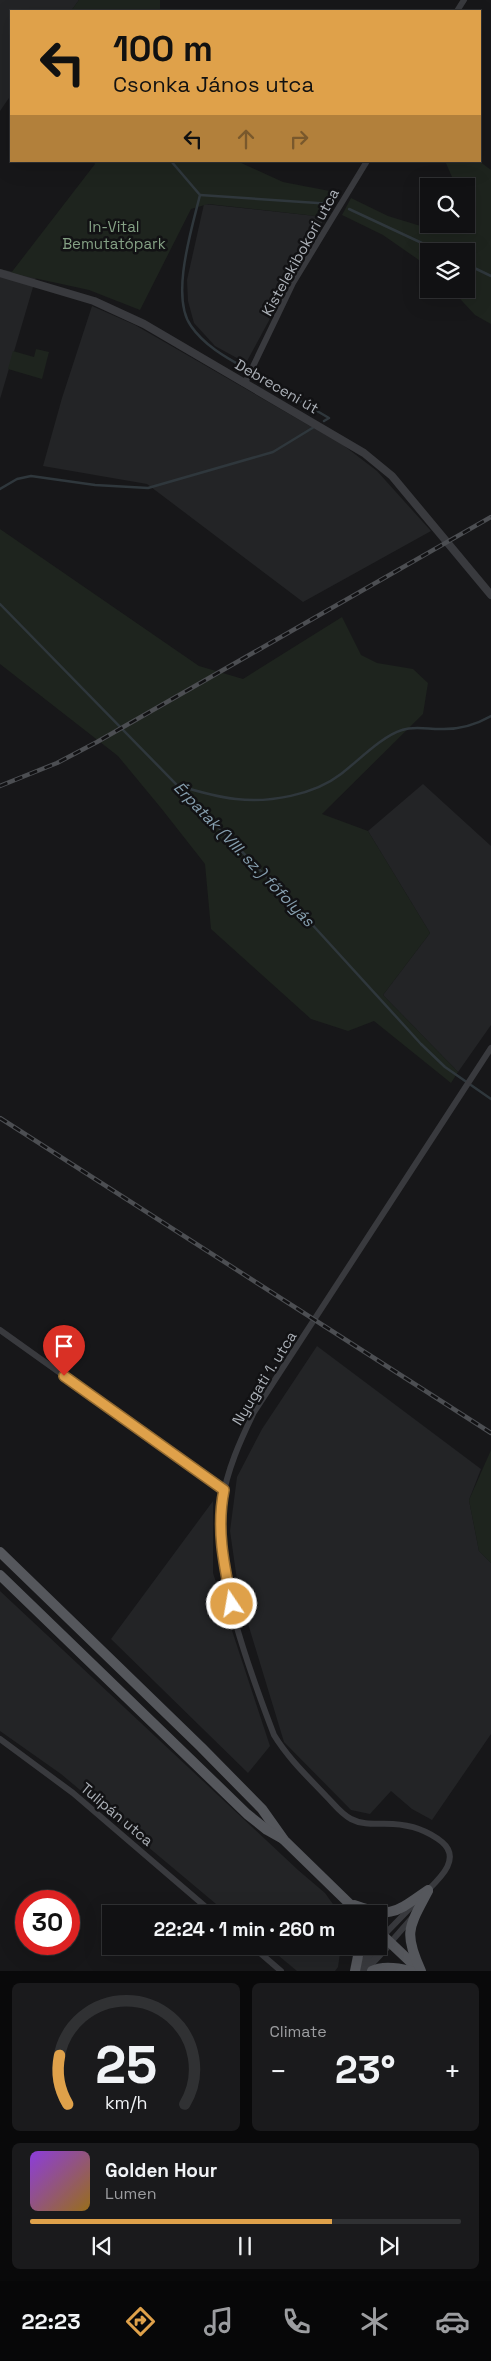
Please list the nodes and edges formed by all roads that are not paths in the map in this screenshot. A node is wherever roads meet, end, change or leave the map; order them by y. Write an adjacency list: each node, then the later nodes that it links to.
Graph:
1 (366, 162): 3 (street, Kistelekibokori utca)
2 (0, 273): 3 (street, Debreceni út)
3 (245, 383): 4 (street, Debreceni út)
4 (491, 595)
5 (491, 1048): 7 (street, Nyugati 1. utca)
6 (0, 1330): 7 (street)
7 (224, 1490): 12 (street, Nyugati 1. utca)
8 (0, 1552): 11 (main road)
9 (0, 1575): 11 (main road)
10 (0, 1739): 14 (street, Tulipán utca)
11 (284, 1840): 13 (main road)
12 (428, 1890): 13 (main road); 15 (street, Nyugati 1. utca); 26 (main road)
13 (348, 1903)
14 (203, 1905)
15 (387, 1934)
16 (387, 1942): 26 (main road)
17 (262, 1955): 21 (street)
18 (359, 1955): 22 (main road)
19 (369, 1955): 22 (street)
20 (373, 1955): 23 (street)
21 (281, 1971)
22 (357, 1971)
23 (364, 1971)
24 (372, 1971): 25 (main road)
25 (411, 1971)
26 (420, 1971)

